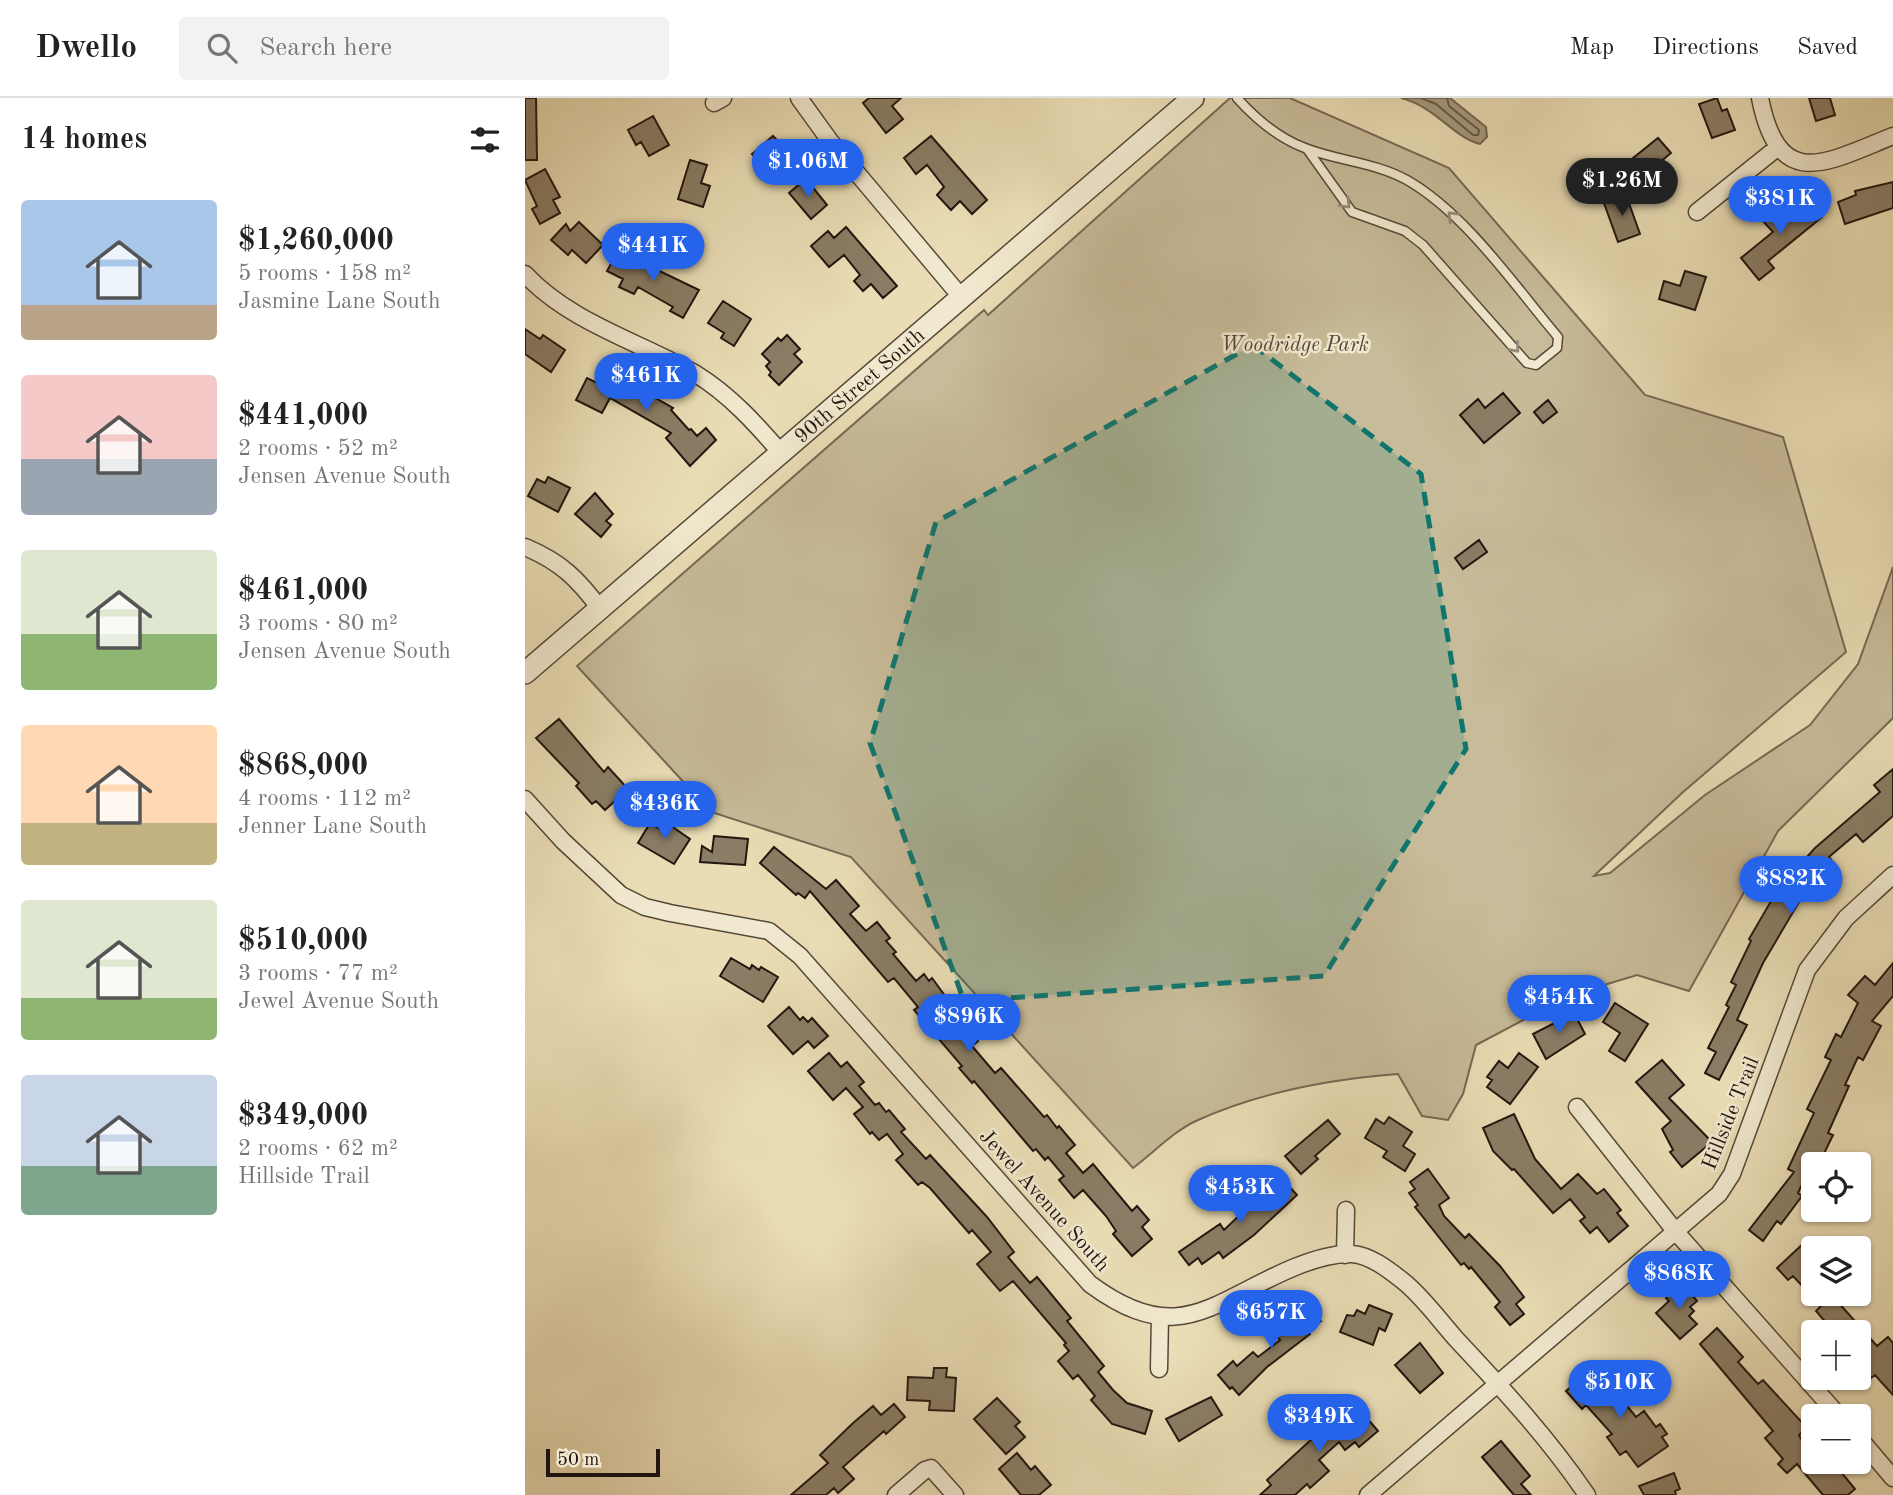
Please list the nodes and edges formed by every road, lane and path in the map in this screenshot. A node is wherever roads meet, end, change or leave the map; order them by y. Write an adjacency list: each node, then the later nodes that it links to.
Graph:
1 (799, 98): 10 (street)
2 (1193, 98): 10 (street, 90th Street South)
3 (1237, 98): 7 (lane)
4 (1760, 98): 6 (street)
5 (1893, 136): 6 (street)
6 (1777, 148): 8 (street)
7 (1307, 149): 7 (lane, one-way to 7)
8 (1697, 212)
9 (525, 274): 11 (street)
10 (962, 298): 11 (street, 90th Street South)
11 (782, 454): 13 (street, 90th Street South)
12 (525, 547): 13 (street)
13 (601, 610): 14 (street, 90th Street South)
14 (525, 673)
15 (525, 799): 21 (street, Jewel Avenue South)
16 (1893, 875): 19 (street, Hillside Trail)
17 (1577, 1107): 19 (street)
18 (1346, 1210): 20 (street)
19 (1676, 1232): 23 (street, Hillside Trail); 24 (street)
20 (1345, 1255): 21 (street, Jewel Avenue South); 23 (street, Jewel Avenue South)
21 (1160, 1316): 22 (street)
22 (1159, 1369)
23 (1499, 1384): 29 (street, Hillside Trail); 30 (street, Jewel Avenue South)
24 (1828, 1404)
25 (1871, 1452): 26 (street)
26 (1893, 1478)
27 (896, 1495): 28 (street)
28 (955, 1495)
29 (1369, 1495)
30 (1587, 1495)

